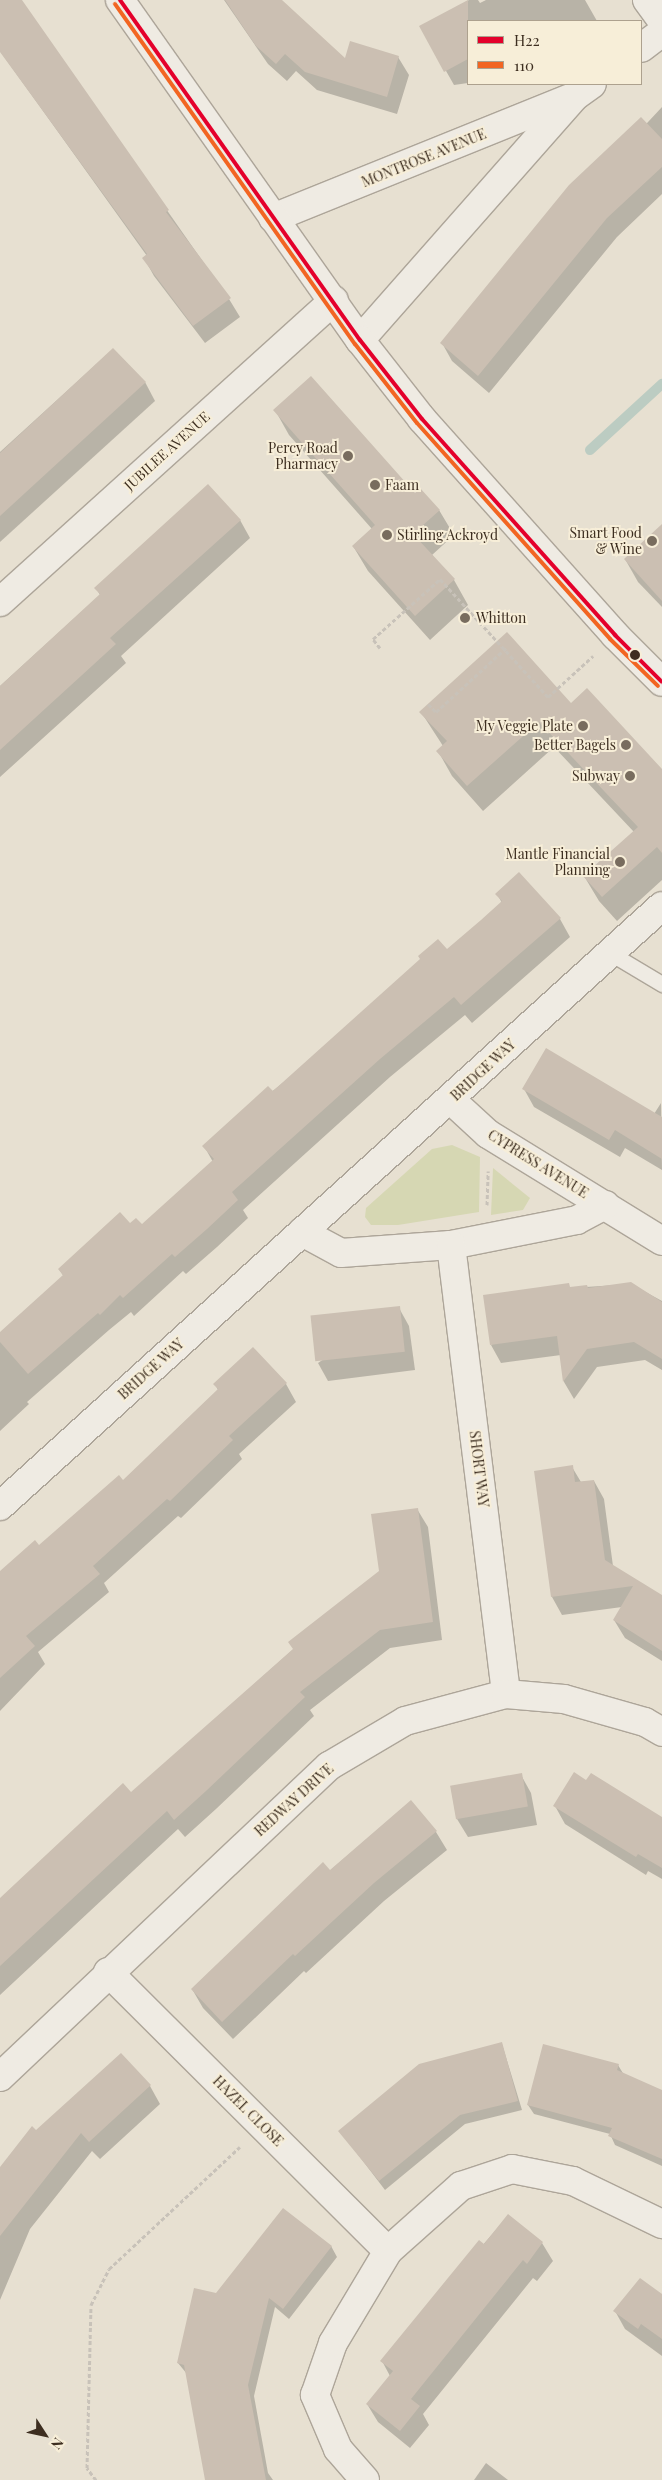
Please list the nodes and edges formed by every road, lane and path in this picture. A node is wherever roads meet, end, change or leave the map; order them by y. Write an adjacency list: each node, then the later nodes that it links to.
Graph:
1 (120, 0): 7 (street)
2 (647, 0): 3 (street)
3 (662, 21)
4 (662, 32): 5 (street)
5 (642, 47)
6 (583, 90): 7 (street, MONTROSE AVENUE); 9 (street, MONTROSE AVENUE)
7 (273, 218): 8 (street)
8 (334, 300): 9 (street); 10 (street, JUBILEE AVENUE)
9 (360, 340): 11 (street)
10 (0, 602)
11 (616, 635): 13 (path); 14 (street)
12 (380, 648): 13 (path)
13 (506, 648): 15 (path)
14 (662, 682)
15 (428, 704)
16 (662, 906): 17 (street, BRIDGE WAY)
17 (610, 953): 18 (lane); 19 (street, BRIDGE WAY)
18 (662, 984)
19 (451, 1100): 20 (street, CYPRESS AVENUE); 22 (street, BRIDGE WAY)
20 (488, 1134): 21 (street, CYPRESS AVENUE); 23 (path)
21 (605, 1205): 23 (street, CYPRESS AVENUE); 24 (street, CYPRESS AVENUE)
22 (302, 1232): 25 (street); 26 (street, BRIDGE WAY)
23 (487, 1238): 25 (street, CYPRESS AVENUE)
24 (662, 1240)
25 (451, 1245): 27 (street, SHORT WAY)
26 (0, 1506)
27 (506, 1694): 28 (street, REDWAY DRIVE); 29 (street, REDWAY DRIVE)
28 (662, 1732)
29 (108, 1972): 30 (street, REDWAY DRIVE); 31 (street, HAZEL CLOSE)
30 (0, 2076)
31 (263, 2126): 33 (street, HAZEL CLOSE); 34 (path)
32 (662, 2224): 33 (street)
33 (388, 2251): 35 (street)
34 (96, 2480)
35 (365, 2480)

